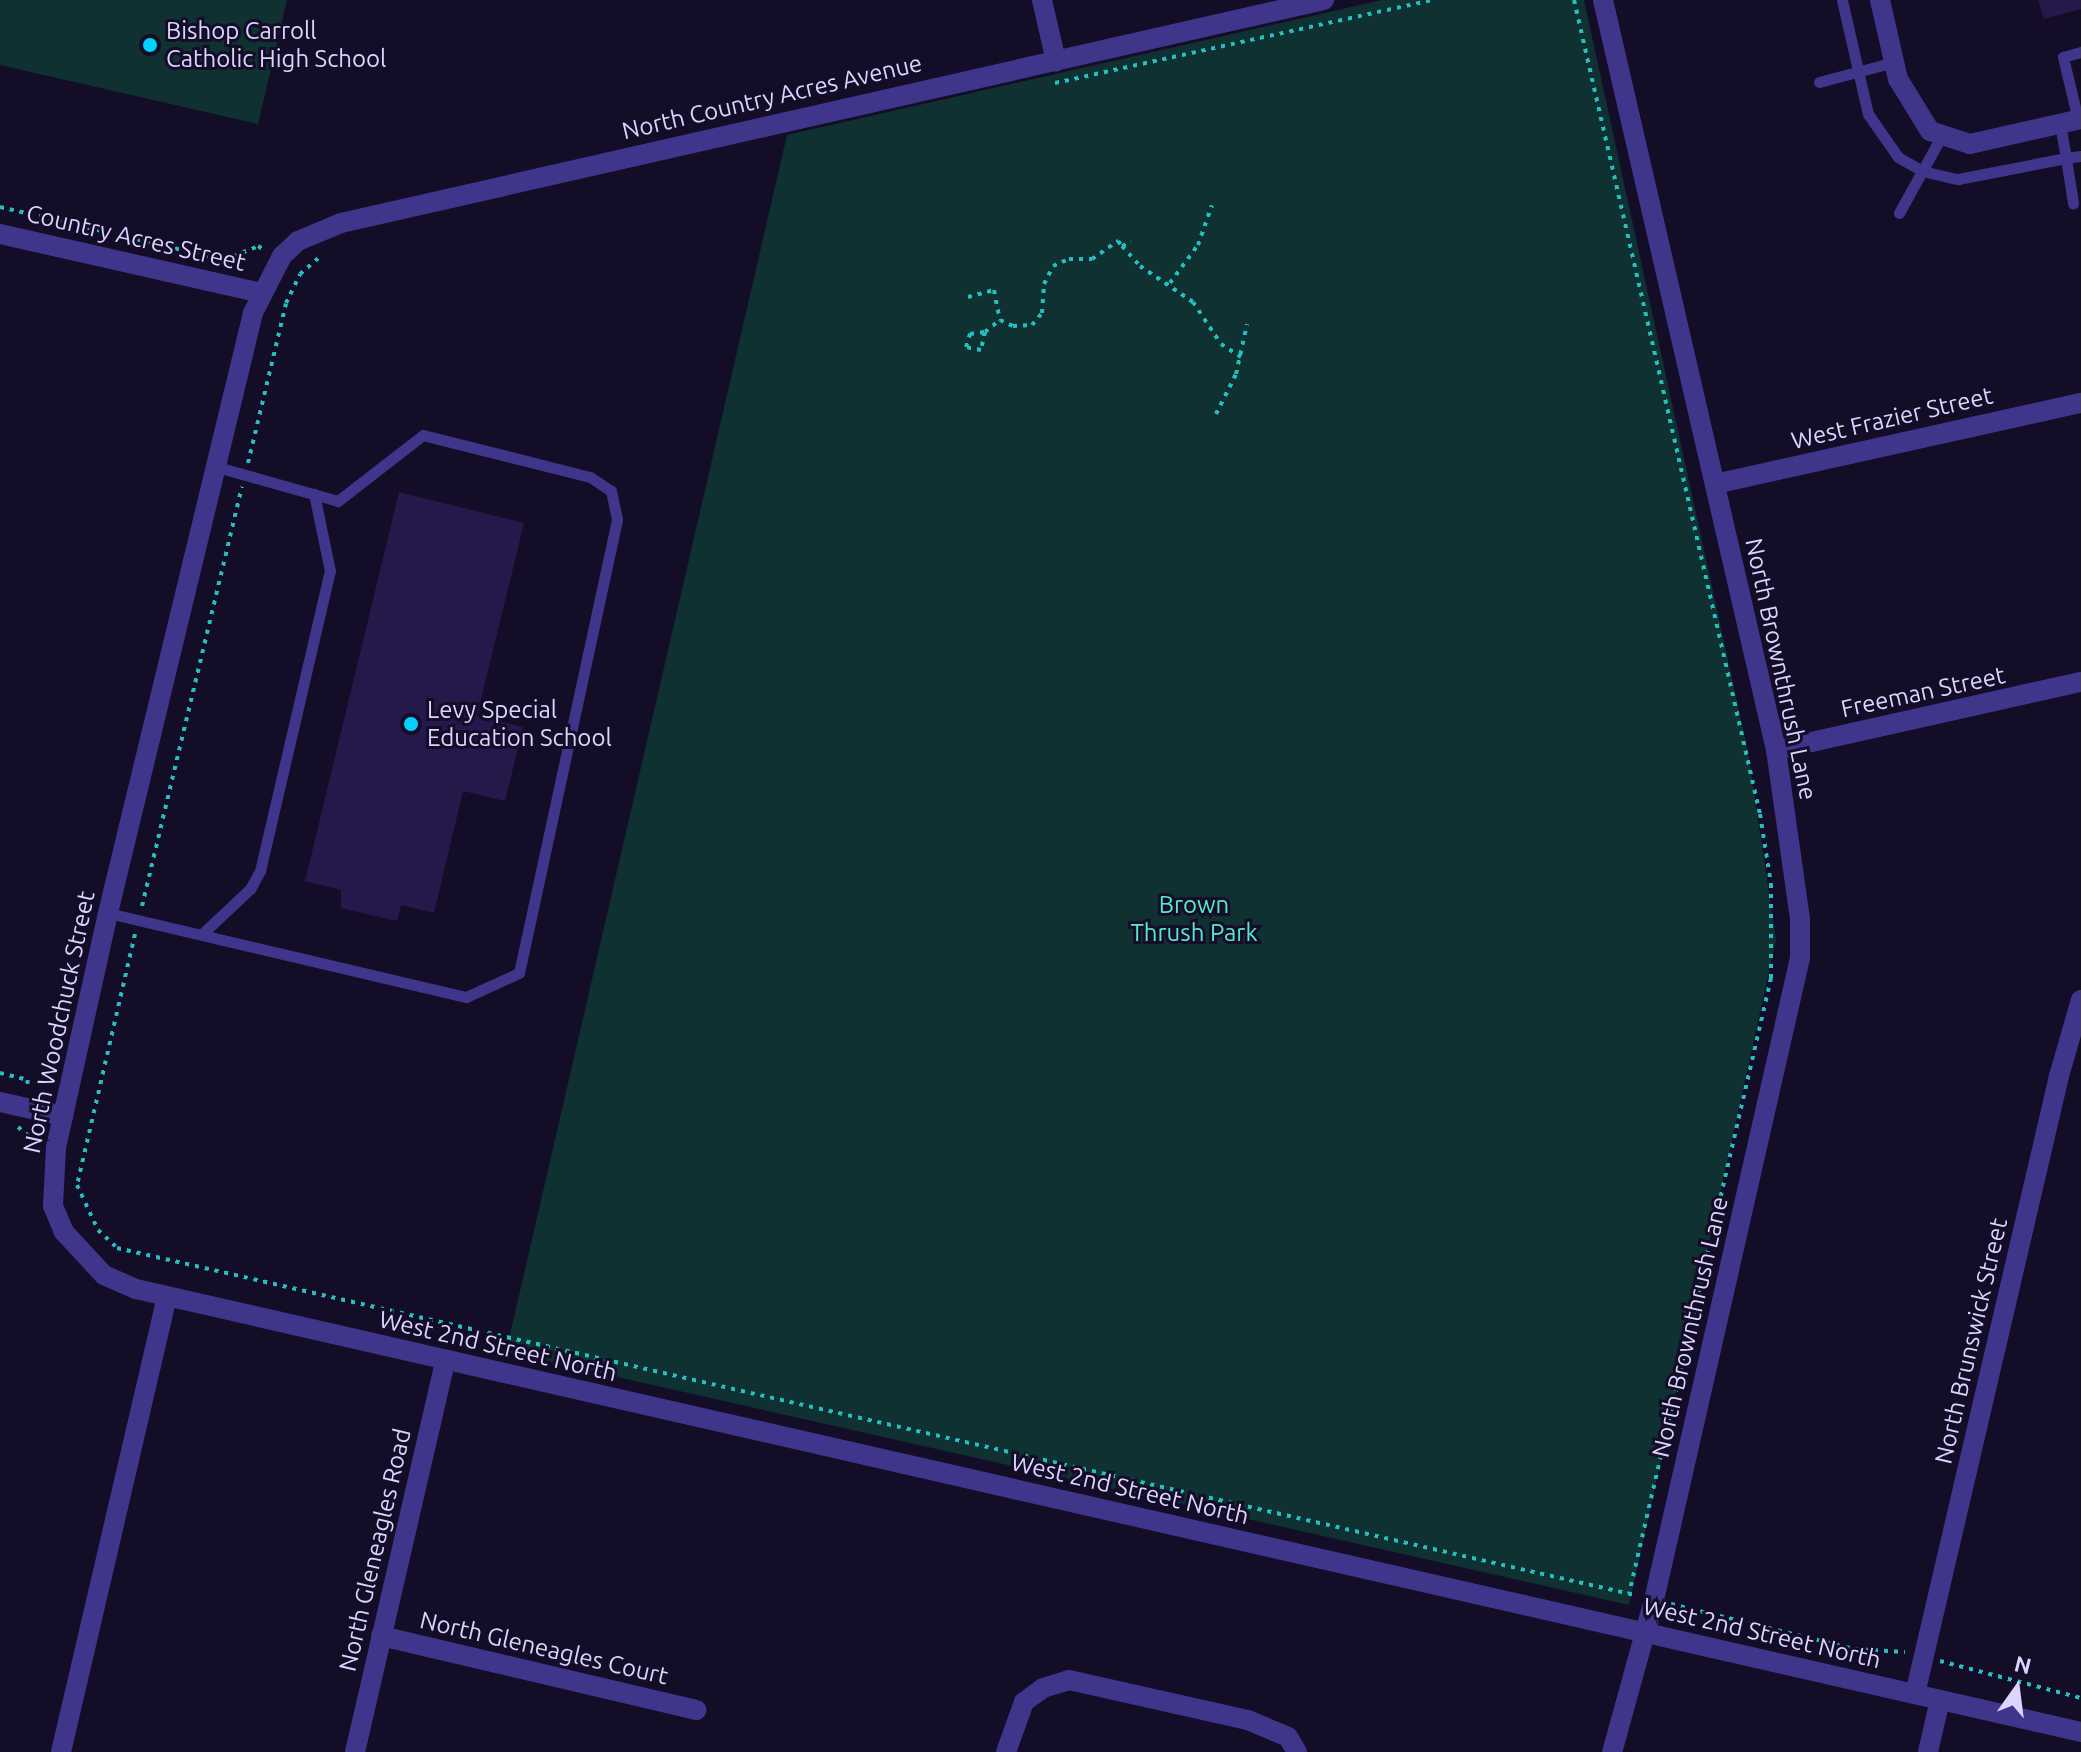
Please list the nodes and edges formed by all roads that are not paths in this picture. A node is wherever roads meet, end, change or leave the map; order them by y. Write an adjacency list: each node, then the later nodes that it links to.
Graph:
1 (1042, 0): 7 (street)
2 (1324, 0): 7 (street, North Country Acres Avenue)
3 (1603, 0): 22 (street, North Brownthrush Lane)
4 (1842, 0): 9 (lane)
5 (1880, 0): 8 (street)
6 (2081, 52): 11 (lane)
7 (1056, 61): 19 (street, North Country Acres Avenue)
8 (1894, 62): 9 (lane); 12 (street)
9 (1859, 71): 10 (lane); 15 (lane)
10 (1819, 82)
11 (2073, 121): 12 (street); 14 (lane)
12 (1942, 135): 15 (lane)
13 (2081, 156): 14 (lane)
14 (2066, 158): 15 (lane); 16 (lane)
15 (1922, 171): 17 (lane)
16 (2073, 203)
17 (1899, 213)
18 (0, 234): 19 (street, Country Acres Street)
19 (261, 293): 21 (street, North Woodchuck Street)
20 (2081, 403): 22 (street, West Frazier Street)
21 (217, 467): 23 (lane); 26 (street, North Woodchuck Street)
22 (1715, 484): 25 (street, North Brownthrush Lane)
23 (314, 494): 27 (lane); 27 (lane)
24 (2081, 682): 25 (street, Freeman Street)
25 (1776, 750): 33 (street, North Brownthrush Lane)
26 (108, 913): 27 (lane); 30 (street, North Woodchuck Street)
27 (202, 934)
28 (2081, 1000): 35 (street, North Brunswick Street)
29 (0, 1102): 30 (street)
30 (63, 1116): 31 (street, North Woodchuck Street)
31 (167, 1297): 32 (street, West 2nd Street North); 40 (street)
32 (445, 1361): 33 (street, West 2nd Street North); 34 (street, North Gleneagles Road)
33 (1646, 1633): 35 (street, West 2nd Street North); 43 (street, North Brownthrush Lane)
34 (381, 1636): 37 (street, North Gleneagles Court); 41 (street, North Gleneagles Road)
35 (1915, 1694): 36 (street, West 2nd Street North)
36 (1940, 1700): 38 (street, West 2nd Street North); 44 (street)
37 (696, 1710)
38 (2081, 1732)
39 (1292, 1745): 42 (street)
40 (61, 1752)
41 (355, 1752)
42 (1006, 1752)
43 (1612, 1752)
44 (1928, 1752)

